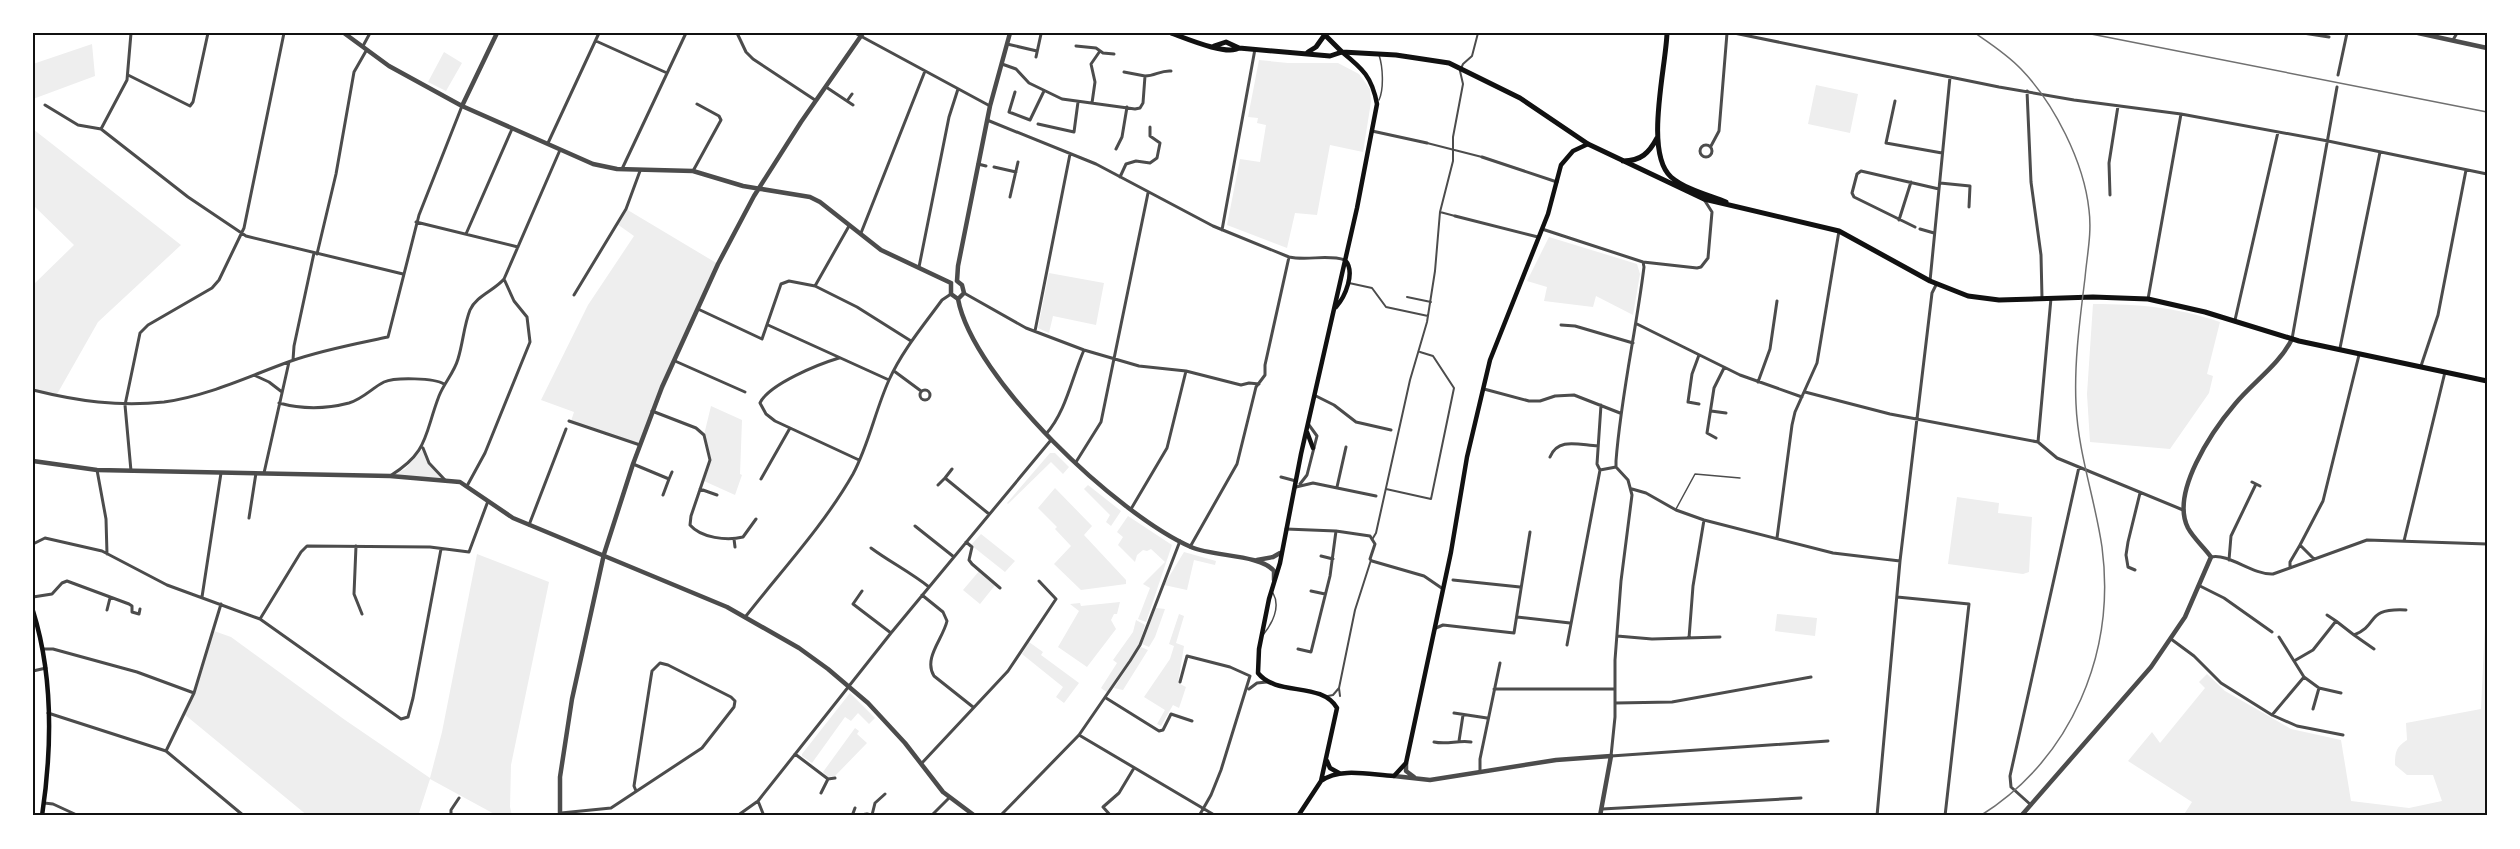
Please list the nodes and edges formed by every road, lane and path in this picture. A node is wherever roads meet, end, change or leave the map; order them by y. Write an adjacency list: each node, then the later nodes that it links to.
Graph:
1 (131, 33): 45 (street)
2 (208, 33): 45 (street)
3 (284, 33): 125 (street)
4 (344, 33): 31 (street)
5 (370, 33): 31 (street)
6 (497, 33): 65 (street)
7 (599, 33): 26 (street)
8 (686, 33): 44 (street)
9 (737, 33): 56 (street)
10 (855, 33): 23 (street)
11 (1010, 33): 27 (street)
12 (1170, 33): 30 (highway)
13 (1478, 33): 40 (street)
14 (1667, 33): 77 (highway)
15 (1727, 33): 82 (street)
16 (1734, 33): 48 (street)
17 (2304, 33): 24 (street)
18 (2347, 33): 46 (street)
19 (2418, 33): 25 (street)
20 (2457, 33): 25 (street)
21 (1041, 34): 32 (street)
22 (1325, 34): 34 (highway); 35 (highway)
23 (862, 35): 41 (street); 49 (street)
24 (2329, 37)
25 (2453, 40): 29 (street)
26 (596, 41): 44 (street); 80 (street)
27 (1007, 44): 32 (street); 39 (street)
28 (1076, 46): 33 (street)
29 (2487, 48)
30 (1256, 49): 34 (highway); 123 (street)
31 (364, 50): 65 (street); 131 (street)
32 (1037, 51): 38 (street)
33 (1100, 51): 36 (street); 60 (street)
34 (1308, 52): 35 (highway)
35 (1342, 52): 37 (highway); 62 (main road)
36 (1114, 54)
37 (1379, 54): 40 (highway); 62 (lane)
38 (1035, 57)
39 (1002, 64): 52 (street); 66 (street)
40 (1464, 69): 81 (highway); 84 (street)
41 (925, 71): 51 (street); 128 (street)
42 (1171, 71): 47 (street)
43 (1124, 72): 47 (street)
44 (667, 73): 95 (street)
45 (128, 75): 74 (street)
46 (2338, 75)
47 (1145, 76): 68 (street)
48 (1950, 77): 53 (street); 87 (street)
49 (825, 86): 56 (street); 57 (street)
50 (2337, 87): 78 (street)
51 (958, 89): 66 (street); 135 (street)
52 (1044, 91): 54 (street); 59 (street)
53 (2027, 91): 67 (street); 147 (street)
54 (1015, 92)
55 (852, 94): 57 (street)
56 (816, 100): 107 (street)
57 (847, 101): 64 (street)
58 (1895, 101): 87 (street)
59 (1078, 102): 60 (street); 71 (street)
60 (1092, 103): 68 (street)
61 (697, 104): 98 (street)
62 (1377, 104): 75 (main road)
63 (45, 105): 74 (street)
64 (853, 105)
65 (462, 106): 73 (street); 118 (street)
66 (990, 106): 70 (street)
67 (2118, 106): 69 (street); 110 (street)
68 (1127, 107): 85 (street)
69 (2181, 114): 76 (street); 150 (street)
70 (987, 120): 88 (street); 92 (street)
71 (1038, 124)
72 (1150, 127): 101 (street)
73 (512, 128): 80 (street); 127 (street)
74 (101, 129): 125 (street)
75 (1372, 131): 79 (street); 133 (main road)
76 (2278, 132): 78 (street); 156 (street)
77 (1657, 137): 90 (highway); 114 (highway)
78 (2328, 141): 86 (street); 161 (street)
79 (1427, 142): 84 (street)
80 (548, 143): 83 (street)
81 (1588, 144): 90 (highway); 102 (main road)
82 (1711, 146): 82 (street)
83 (560, 148): 95 (street); 130 (street)
84 (1453, 148): 89 (street); 115 (street)
85 (1116, 149)
86 (2380, 152): 97 (street); 165 (street)
87 (1942, 153): 104 (street)
88 (1070, 154): 101 (street); 160 (street)
89 (1482, 157): 102 (street)
90 (1621, 161): 112 (highway)
91 (1018, 162): 99 (street)
92 (978, 164): 93 (street); 139 (street)
93 (986, 166)
94 (994, 167): 99 (street)
95 (622, 169): 96 (street)
96 (640, 169): 98 (street); 145 (street)
97 (2466, 170): 100 (street); 174 (street)
98 (693, 171): 107 (street)
99 (1016, 172): 111 (street)
100 (2487, 174)
101 (1120, 177): 109 (street)
102 (1557, 182): 121 (main road)
103 (1911, 182): 108 (street); 117 (street); 117 (street)
104 (1940, 183): 106 (street); 108 (street)
105 (1977, 184): 106 (street)
106 (1970, 186): 113 (street)
107 (759, 189): 119 (street); 153 (street)
108 (1939, 189): 126 (street)
109 (1149, 193): 123 (street); 171 (street)
110 (2110, 195)
111 (1010, 197)
112 (1704, 199): 114 (highway); 134 (street)
113 (1969, 207)
114 (1739, 208): 124 (highway)
115 (1440, 212): 116 (street); 152 (street)
116 (1455, 216): 129 (street)
117 (1899, 220): 120 (street)
118 (416, 222): 127 (street); 136 (street)
119 (849, 225): 128 (street); 142 (street)
120 (1915, 227)
121 (1542, 229): 129 (main road); 134 (street)
122 (1920, 229): 126 (street)
123 (1222, 230): 132 (street)
124 (1839, 231): 138 (highway); 189 (street)
125 (242, 233): 131 (street); 194 (street)
126 (1934, 233): 138 (street)
127 (466, 234): 130 (street)
128 (859, 234): 135 (street)
129 (1539, 237): 184 (main road)
130 (518, 247): 137 (street)
131 (316, 253): 136 (street); 172 (street)
132 (1289, 257): 133 (street); 183 (street)
133 (1345, 260): 140 (main road); 154 (main road)
134 (1643, 262): 158 (street)
135 (919, 269): 139 (street)
136 (403, 274): 172 (street)
137 (504, 279): 182 (street); 243 (street)
138 (1930, 281): 141 (highway)
139 (954, 282): 143 (street); 144 (street)
140 (1347, 282): 154 (main road); 155 (street)
141 (1936, 284): 147 (highway); 200 (street)
142 (814, 286): 157 (street); 162 (street)
143 (964, 293): 149 (street); 160 (street)
144 (951, 294): 149 (street); 162 (street)
145 (574, 295)
146 (1407, 297): 152 (street)
147 (2042, 298): 148 (highway)
148 (2051, 298): 150 (highway); 210 (street)
149 (958, 299): 207 (street)
150 (2148, 299): 156 (highway)
151 (1778, 301): 181 (street)
152 (1431, 302): 155 (street)
153 (697, 309): 157 (street); 170 (street)
154 (1334, 309): 190 (main road)
155 (1428, 316): 166 (street)
156 (2235, 320): 161 (highway)
157 (768, 324): 169 (street)
158 (1637, 324): 163 (street); 167 (street)
159 (1561, 325): 163 (street)
160 (1035, 332): 164 (street)
161 (2292, 339): 165 (highway); 256 (street)
162 (911, 341): 175 (street)
163 (1633, 343): 198 (street)
164 (1084, 350): 171 (street); 207 (street)
165 (2340, 350): 168 (highway)
166 (1420, 352): 246 (street); 246 (street)
167 (1699, 355): 173 (street); 193 (street)
168 (2359, 355): 174 (highway); 274 (street)
169 (839, 358): 179 (street); 203 (street)
170 (673, 360): 188 (street); 196 (street)
171 (1115, 360): 176 (street); 219 (street)
172 (291, 361): 178 (street); 187 (street)
173 (1724, 368): 181 (street); 197 (street)
174 (2420, 368): 177 (highway)
175 (894, 371): 179 (street); 186 (street)
176 (1186, 371): 183 (street); 254 (street)
177 (2445, 372): 180 (highway); 270 (street)
178 (256, 376): 187 (street); 194 (street)
179 (889, 380): 217 (street)
180 (2487, 381)
181 (1758, 382): 191 (street)
182 (444, 384): 192 (street); 214 (street)
183 (1259, 384): 277 (street)
184 (1483, 389): 195 (street); 301 (main road)
185 (33, 390): 194 (street)
186 (921, 391)
187 (282, 392): 192 (street)
188 (745, 392)
189 (1805, 392): 191 (street); 200 (street)
190 (1316, 396): 202 (main road); 205 (street)
191 (1802, 397): 267 (street)
192 (279, 403): 230 (street)
193 (1699, 404)
194 (125, 405): 226 (street)
195 (1601, 405): 198 (street); 212 (street)
196 (652, 411): 211 (street); 245 (street)
197 (1711, 411): 199 (street); 208 (street)
198 (1620, 413): 221 (street)
199 (1726, 413)
200 (1917, 419): 210 (street); 291 (street)
201 (569, 421): 211 (street)
202 (1309, 425): 206 (main road); 215 (street)
203 (790, 428): 217 (street); 237 (street)
204 (566, 429): 261 (street)
205 (1391, 430)
206 (1307, 432): 215 (main road); 240 (main road)
207 (1046, 434): 209 (street)
208 (1716, 438)
209 (1052, 440): 219 (street); 257 (street)
210 (2038, 442): 222 (street)
211 (640, 445): 220 (street)
212 (1598, 446): 216 (street); 225 (street)
213 (1346, 447): 244 (street)
214 (423, 448): 232 (street); 238 (street)
215 (1313, 448): 231 (street)
216 (1550, 457)
217 (859, 460): 317 (street)
218 (33, 461): 224 (street)
219 (1075, 463): 254 (street)
220 (633, 464): 236 (street); 282 (street)
221 (1616, 467): 225 (street); 247 (street)
222 (2079, 467): 248 (street); 391 (street)
223 (952, 469): 234 (street)
224 (97, 470): 226 (street); 281 (street)
225 (1600, 470): 321 (street)
226 (131, 471): 228 (street)
227 (672, 472): 236 (street)
228 (221, 473): 229 (street); 307 (street)
229 (256, 473): 230 (street); 258 (street)
230 (264, 473): 232 (street)
231 (1307, 475): 239 (street); 240 (street)
232 (390, 476): 238 (street)
233 (1281, 477): 240 (street)
234 (945, 478): 242 (street); 257 (street)
235 (1740, 478): 255 (lane)
236 (669, 479): 249 (street)
237 (761, 479)
238 (445, 480): 243 (street)
239 (1313, 483): 240 (street); 244 (street)
240 (1297, 484): 263 (main road)
241 (2256, 484): 290 (street)
242 (938, 485)
243 (468, 486): 253 (street)
244 (1336, 487): 251 (street)
245 (700, 489): 250 (street); 268 (street)
246 (1386, 489): 252 (street)
247 (1632, 489): 255 (street); 326 (street)
248 (2140, 493): 256 (street); 293 (street)
249 (663, 495)
250 (717, 495)
251 (1376, 496): 252 (street)
252 (1384, 498): 266 (street)
253 (488, 501): 261 (street); 279 (street)
254 (1131, 509): 269 (street)
255 (1676, 510): 260 (street)
256 (2183, 510): 285 (street)
257 (989, 514): 271 (street)
258 (249, 518)
259 (756, 519): 268 (street)
260 (1704, 520): 267 (street); 329 (street)
261 (529, 525): 282 (street)
262 (915, 526): 284 (street)
263 (1286, 529): 264 (street); 280 (main road)
264 (1336, 531): 266 (street); 286 (street)
265 (1530, 532): 299 (street)
266 (1373, 538): 289 (street)
267 (1777, 538): 291 (street)
268 (734, 539): 276 (street)
269 (1180, 541): 277 (street); 353 (street)
270 (2404, 541): 273 (street); 287 (street)
271 (966, 542): 284 (street); 300 (street)
272 (33, 544): 281 (street)
273 (2487, 544)
274 (2300, 545): 287 (street); 292 (street)
275 (356, 546): 279 (street); 315 (street); 319 (street)
276 (735, 547)
277 (1190, 547): 288 (street)
278 (870, 548): 298 (street)
279 (441, 549): 319 (street)
280 (1280, 553): 288 (street); 296 (main road)
281 (107, 554): 307 (street)
282 (604, 555): 317 (street); 395 (street)
283 (1321, 556): 286 (street)
284 (954, 557): 298 (street)
285 (2211, 557): 290 (street); 297 (street)
286 (1333, 559): 304 (street)
287 (2314, 559): 292 (street)
288 (1254, 560): 296 (street)
289 (1371, 560): 301 (street); 344 (street)
290 (2229, 560): 292 (street)
291 (1900, 561): 308 (street)
292 (2290, 568)
293 (2135, 570)
294 (1453, 579): 299 (street)
295 (1039, 581): 355 (street)
296 (1274, 581): 341 (main road)
297 (2200, 586): 323 (street); 330 (street)
298 (929, 587): 305 (street)
299 (1520, 587): 318 (street)
300 (1000, 588)
301 (1443, 589): 322 (main road)
302 (862, 591): 324 (street)
303 (1311, 591): 304 (street)
304 (1325, 594): 333 (street)
305 (922, 595): 324 (street); 355 (street)
306 (33, 597): 309 (street)
307 (202, 597): 310 (street)
308 (1897, 597): 412 (street); 413 (street)
309 (110, 598): 311 (street); 312 (street)
310 (221, 604): 319 (street); 349 (street)
311 (140, 609)
312 (107, 610)
313 (2404, 610): 325 (street)
314 (33, 611): 332 (main road)
315 (362, 614)
316 (2327, 615): 320 (street)
317 (746, 616): 343 (street)
318 (1517, 617): 321 (street); 322 (street)
319 (260, 620)
320 (2336, 621): 325 (street); 335 (street)
321 (1570, 623): 331 (street)
322 (1435, 628): 373 (main road)
323 (2272, 632)
324 (891, 633): 343 (street)
325 (2354, 635): 334 (street)
326 (1617, 636): 329 (street); 347 (street)
327 (1720, 637): 329 (street)
328 (2279, 637): 335 (street)
329 (1689, 638)
330 (2170, 639): 360 (street); 391 (street)
331 (1567, 645)
332 (43, 649): 337 (main road); 349 (street)
333 (1298, 649)
334 (2374, 649)
335 (2294, 661): 340 (street)
336 (1500, 663): 346 (street)
337 (46, 668): 338 (street); 357 (main road)
338 (33, 671)
339 (1810, 677): 354 (street)
340 (2304, 677): 345 (street); 360 (street)
341 (1268, 681): 348 (street); 351 (main road)
342 (1180, 682): 348 (street)
343 (849, 686): 370 (street); 374 (street)
344 (1339, 688): 351 (street); 352 (street)
345 (2319, 688): 350 (street); 356 (street)
346 (1494, 689): 347 (street); 361 (street)
347 (1616, 689): 354 (street)
348 (1247, 690): 393 (street)
349 (194, 693): 369 (street)
350 (2341, 693)
351 (1326, 696): 371 (main road)
352 (1340, 696)
353 (1106, 698): 362 (street); 363 (street)
354 (1616, 703): 372 (street)
355 (973, 707): 374 (street)
356 (2313, 709)
357 (47, 712): 369 (street); 390 (main road)
358 (1454, 713): 359 (street)
359 (1463, 715): 361 (street); 365 (street)
360 (2272, 715): 364 (street)
361 (1487, 718): 376 (street)
362 (1192, 721)
363 (1079, 735): 375 (street); 406 (street)
364 (2343, 735)
365 (1459, 741): 367 (street); 368 (street)
366 (1828, 741): 372 (street)
367 (1434, 742)
368 (1472, 742)
369 (166, 751): 399 (street)
370 (795, 754): 380 (street); 389 (street)
371 (1327, 755): 377 (main road); 381 (main road)
372 (1611, 756): 376 (street); 394 (street)
373 (1406, 763): 378 (main road); 382 (street)
374 (921, 764): 387 (street)
375 (1134, 768): 393 (street); 407 (street)
376 (1480, 772): 382 (street)
377 (1340, 774): 378 (main road); 381 (main road)
378 (1394, 777): 382 (street)
379 (836, 778): 380 (street)
380 (828, 779): 384 (street)
381 (1321, 780): 410 (main road)
382 (1422, 780)
383 (636, 791): 383 (street); 395 (street)
384 (821, 793)
385 (885, 794): 396 (street)
386 (459, 798): 400 (street)
387 (949, 798): 404 (street); 405 (street)
388 (1801, 798): 394 (street)
389 (758, 801): 401 (street); 402 (street)
390 (44, 803): 397 (main road); 398 (street)
391 (2031, 805): 414 (street)
392 (855, 808): 403 (street)
393 (1204, 809): 408 (street); 409 (street)
394 (1600, 809): 411 (street)
395 (560, 815)
396 (874, 815): 403 (street)
397 (42, 816)
398 (78, 816)
399 (244, 816)
400 (451, 816)
401 (737, 816)
402 (764, 816)
403 (852, 816)
404 (930, 816)
405 (975, 816)
406 (1000, 816)
407 (1111, 816)
408 (1199, 816)
409 (1216, 816)
410 (1298, 816)
411 (1600, 816)
412 (1877, 816)
413 (1945, 816)
414 (2021, 816)

